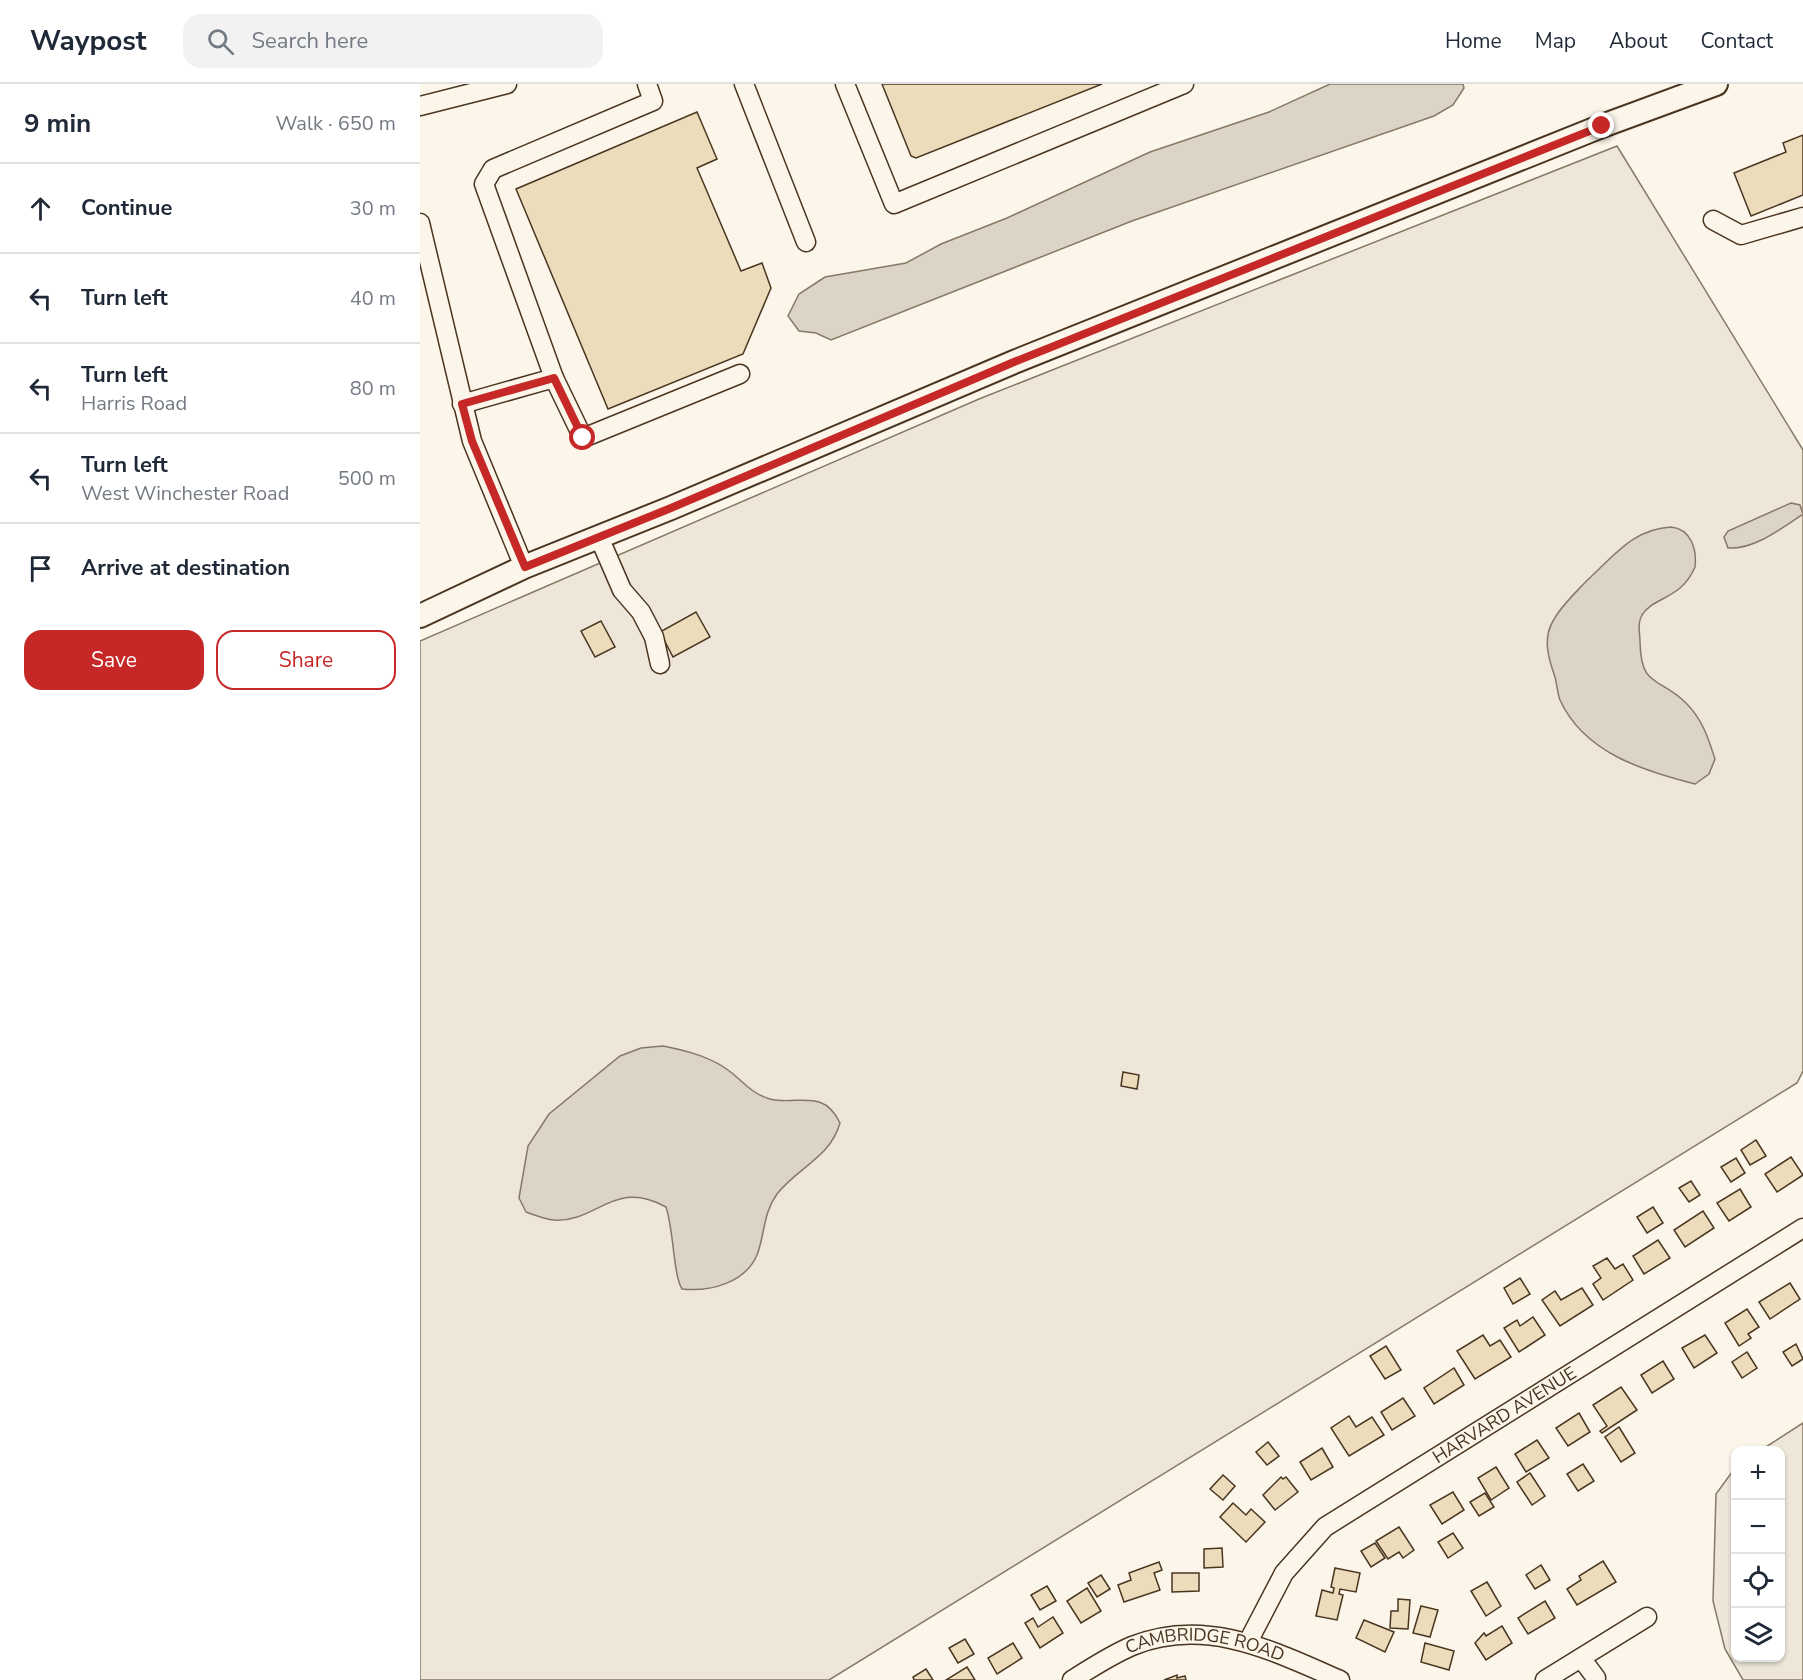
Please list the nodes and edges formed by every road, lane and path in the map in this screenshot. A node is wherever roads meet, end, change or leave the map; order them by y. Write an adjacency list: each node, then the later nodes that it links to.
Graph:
1 (507, 84): 7 (street)
2 (647, 84): 14 (street)
3 (744, 84): 11 (street)
4 (845, 84): 5 (street)
5 (1184, 84)
6 (1716, 84): 16 (main road)
7 (420, 106)
8 (1803, 217): 9 (street)
9 (1713, 220)
10 (420, 223): 12 (street)
11 (806, 242)
12 (427, 282): 15 (street)
13 (740, 374): 14 (street)
14 (554, 378): 15 (street)
15 (462, 404): 17 (street)
16 (599, 537): 17 (main road); 19 (street)
17 (525, 567): 18 (main road)
18 (420, 616)
19 (660, 664)
20 (1803, 1228): 22 (street, HARVARD AVENUE)
21 (1647, 1617): 23 (street)
22 (1248, 1642): 25 (street, CAMBRIDGE ROAD); 26 (street, CAMBRIDGE ROAD)
23 (1581, 1658): 24 (street); 27 (street)
24 (1596, 1678)
25 (1072, 1680)
26 (1340, 1680)
27 (1545, 1680)

